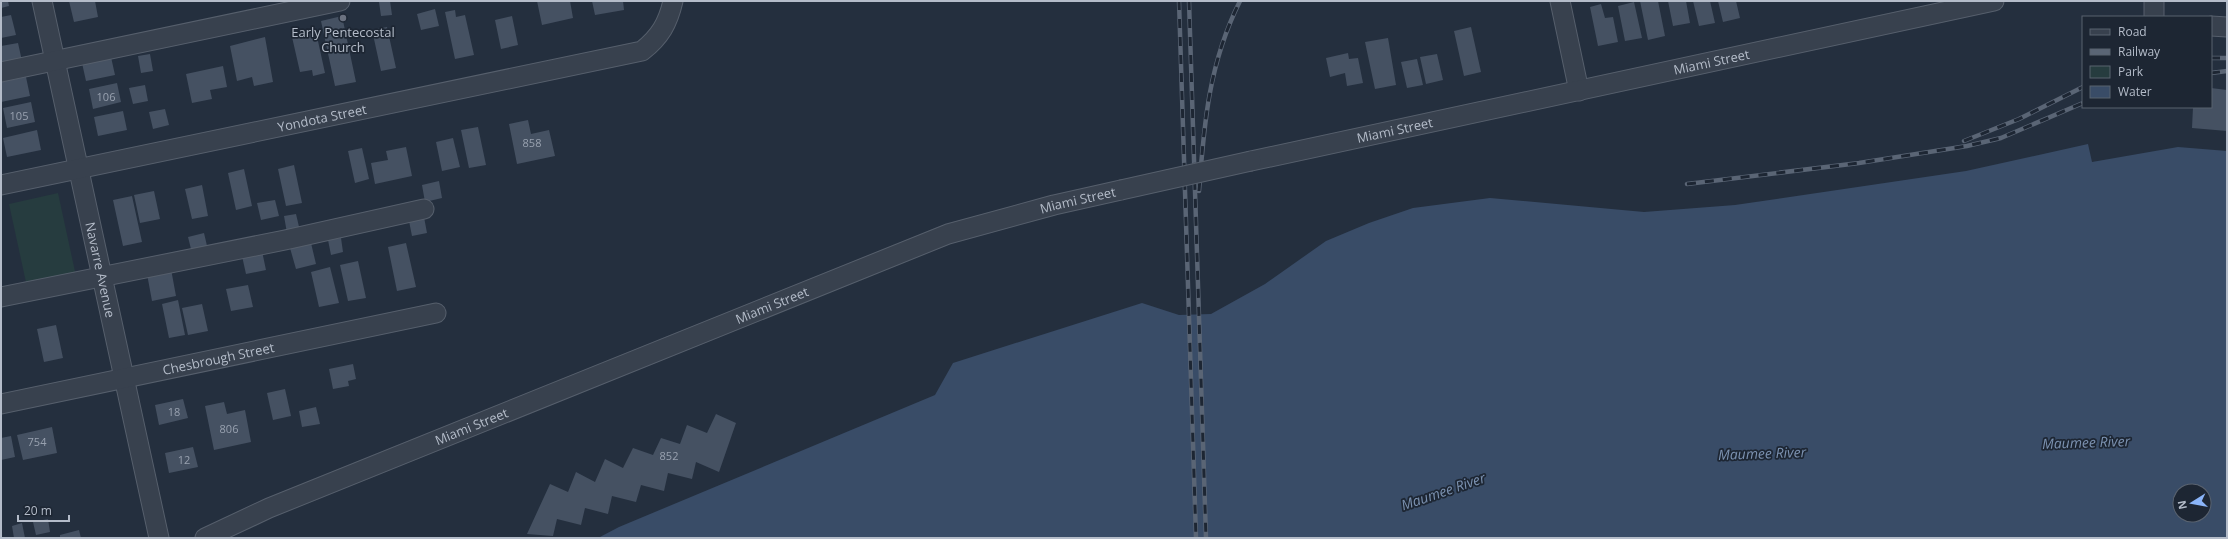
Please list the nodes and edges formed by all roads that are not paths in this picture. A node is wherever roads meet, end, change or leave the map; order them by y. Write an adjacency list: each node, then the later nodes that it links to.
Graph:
1 (42, 1): 10 (street, Navarre Avenue)
2 (340, 1): 10 (street)
3 (673, 1): 13 (street, Yondota Street)
4 (1560, 1): 12 (street)
5 (1994, 1): 12 (street, Miami Street)
6 (2154, 1): 7 (street)
7 (2154, 16)
8 (2212, 26): 9 (street)
9 (2227, 26)
10 (55, 61): 11 (street); 13 (street, Navarre Avenue)
11 (1, 72)
12 (1579, 90): 22 (street, Miami Street, bridge)
13 (78, 168): 14 (street, Yondota Street); 16 (street, Navarre Avenue)
14 (1, 185)
15 (424, 209): 16 (street)
16 (101, 276): 17 (street); 19 (street, Navarre Avenue)
17 (1, 297)
18 (436, 313): 19 (street, Chesbrough Street)
19 (124, 378): 20 (street, Chesbrough Street); 21 (street, Navarre Avenue)
20 (1, 404)
21 (159, 538)
22 (205, 538)

